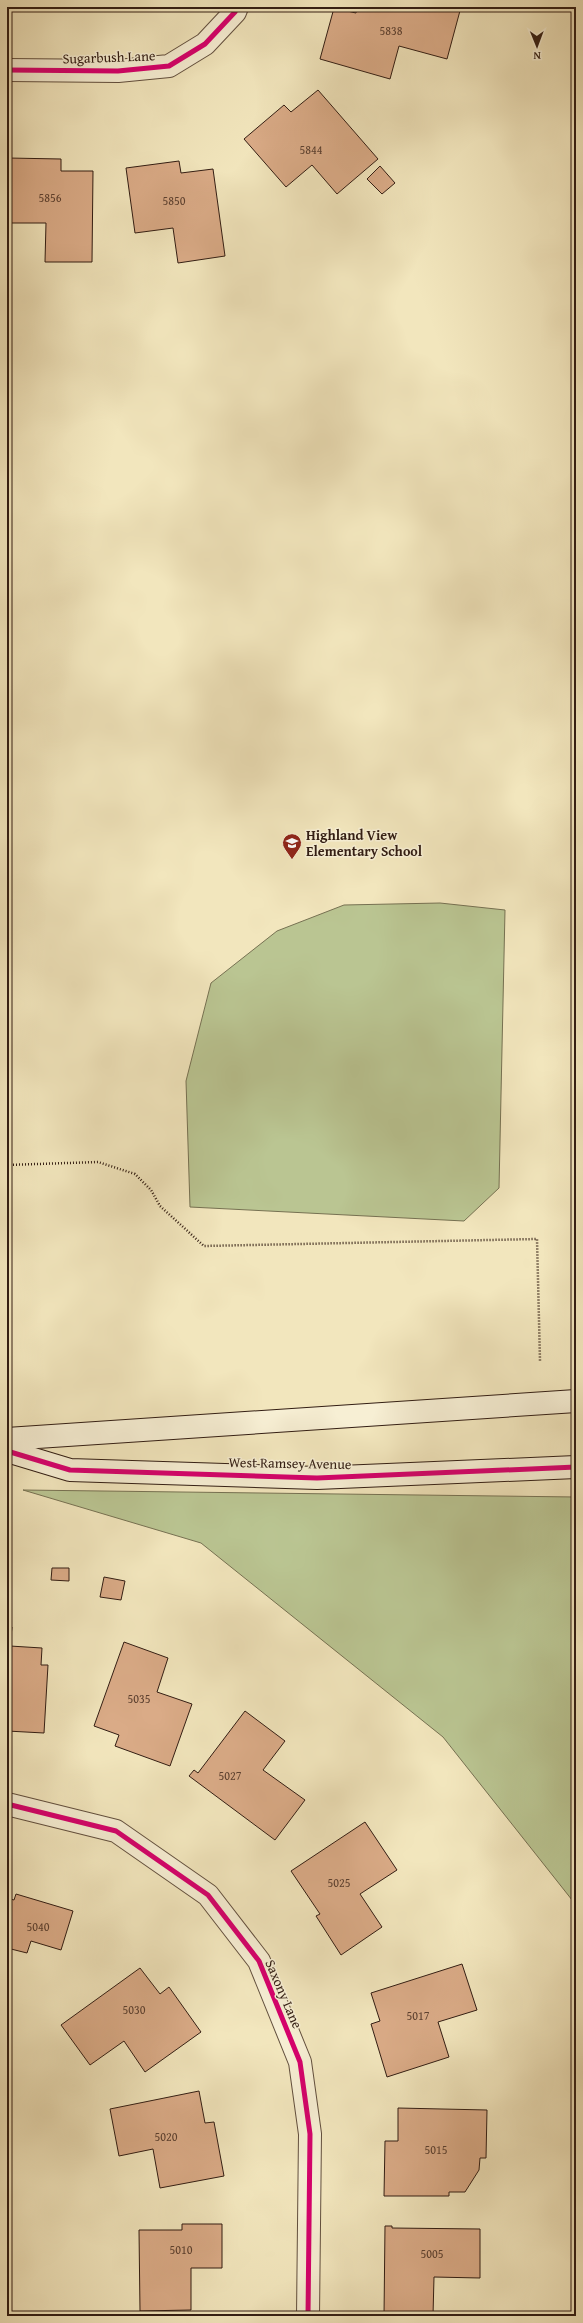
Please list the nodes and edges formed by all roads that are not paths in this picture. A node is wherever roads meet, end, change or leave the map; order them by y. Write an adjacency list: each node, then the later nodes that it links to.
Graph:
1 (237, 7): 2 (street, Sugarbush Lane)
2 (7, 70)
3 (576, 1401): 4 (street)
4 (7, 1439)
5 (7, 1451): 6 (street, West Ramsey Avenue)
6 (576, 1467)
7 (7, 1804): 8 (street, Saxony Lane)
8 (308, 2316)

